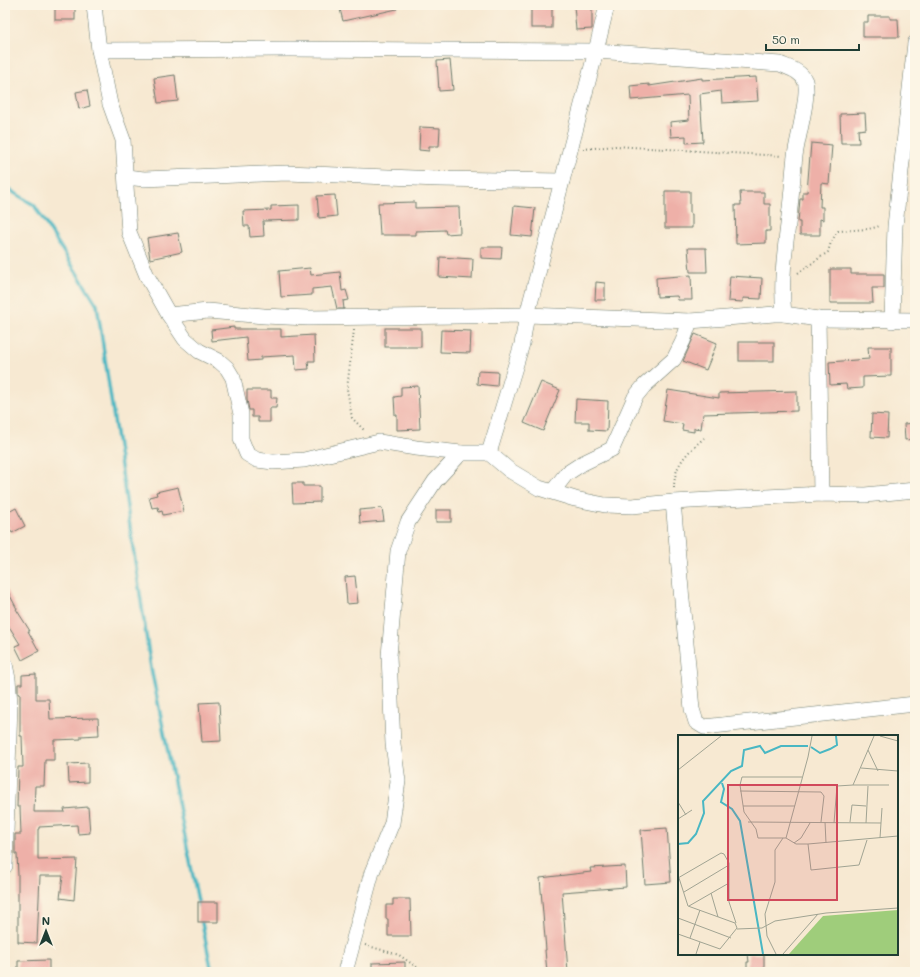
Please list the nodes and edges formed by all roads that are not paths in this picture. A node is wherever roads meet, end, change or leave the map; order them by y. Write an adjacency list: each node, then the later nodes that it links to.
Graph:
1 (94, 5): 4 (street)
2 (607, 5): 5 (street)
3 (915, 43): 14 (street)
4 (100, 50): 5 (street); 6 (street)
5 (596, 51): 7 (street); 8 (street)
6 (126, 177): 7 (street); 9 (street)
7 (562, 181): 10 (street)
8 (784, 314): 11 (street); 13 (street)
9 (169, 315): 10 (street); 15 (street)
10 (527, 315): 13 (street); 16 (street)
11 (818, 319): 14 (street); 19 (street)
12 (915, 320): 14 (street)
13 (690, 321): 18 (street)
14 (892, 321)
15 (461, 453): 16 (street); 26 (street)
16 (489, 453): 18 (street)
17 (915, 490): 19 (street)
18 (553, 491): 20 (street)
19 (821, 494): 20 (street)
20 (673, 502): 23 (street)
21 (5, 664): 22 (street)
22 (7, 680): 24 (street)
23 (915, 704)
24 (5, 831): 25 (street)
25 (5, 866)
26 (346, 972)

